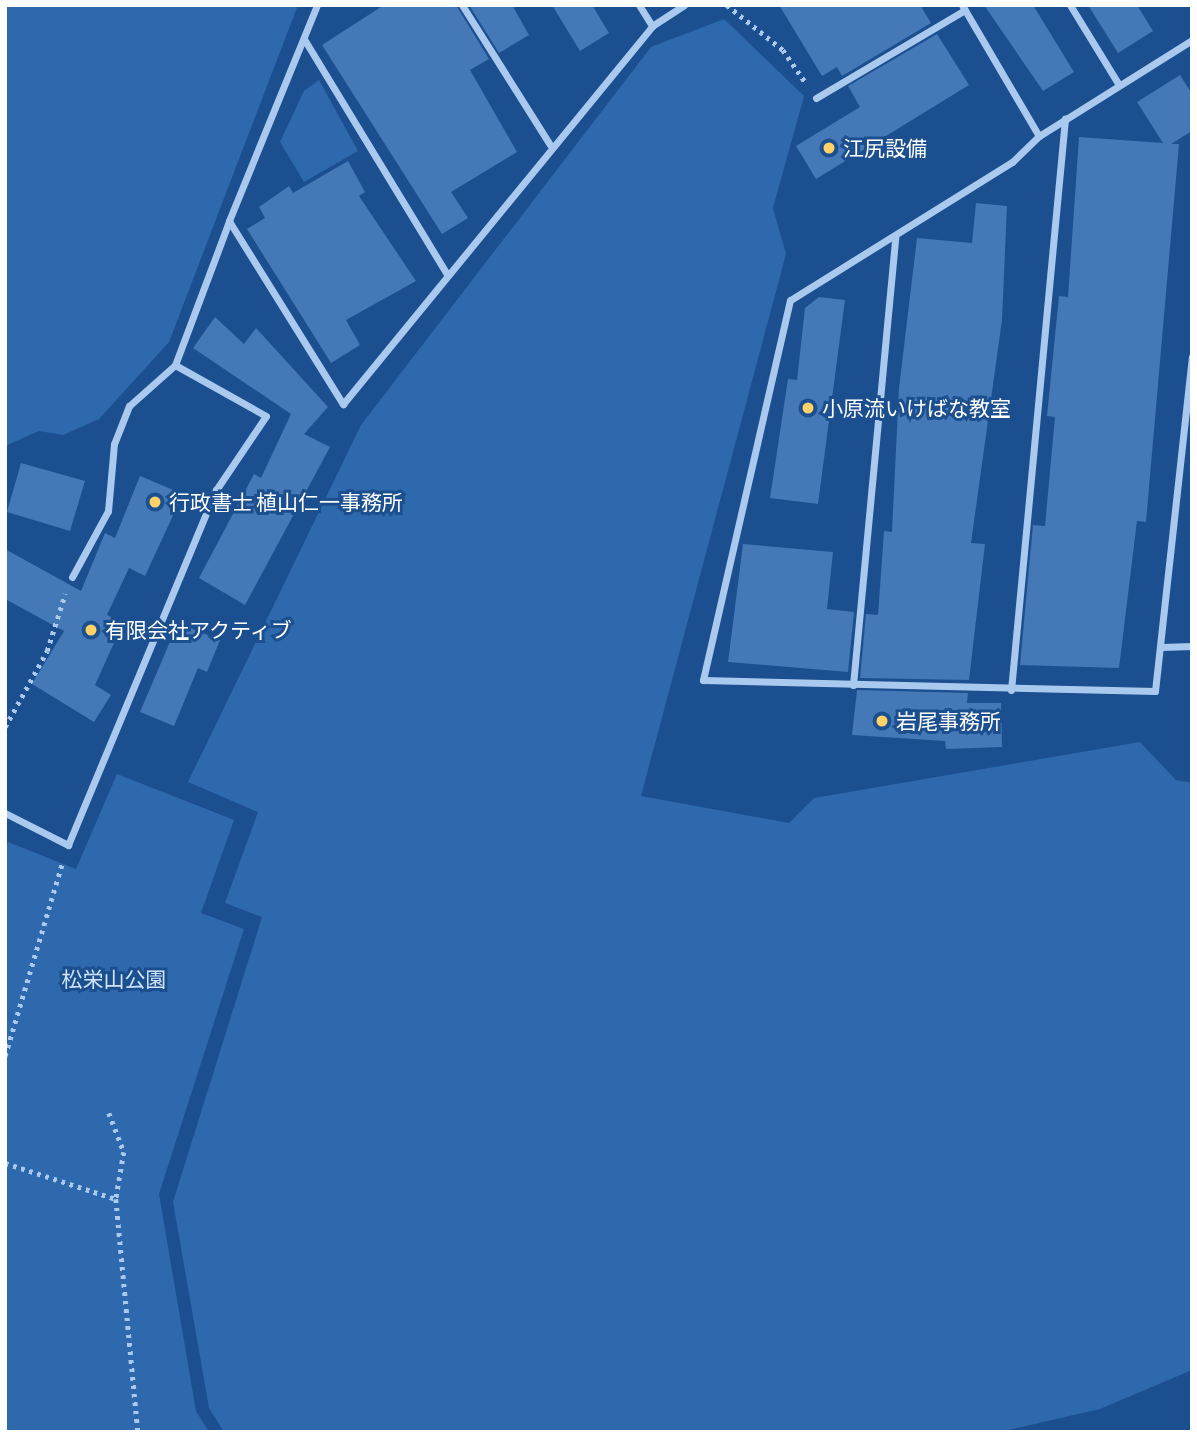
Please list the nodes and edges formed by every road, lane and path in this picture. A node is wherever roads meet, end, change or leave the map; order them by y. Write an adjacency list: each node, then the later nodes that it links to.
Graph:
1 (317, 5): 9 (street)
2 (463, 5): 15 (street)
3 (639, 5): 8 (street)
4 (684, 5): 8 (street)
5 (727, 5): 12 (path)
6 (1070, 5): 11 (street)
7 (963, 8): 12 (street); 14 (street)
8 (652, 26): 15 (street)
9 (304, 39): 16 (street); 18 (street)
10 (1192, 40): 11 (street)
11 (1119, 85): 13 (street)
12 (816, 98)
13 (1065, 119): 14 (street); 25 (street)
14 (1040, 136): 17 (street)
15 (550, 145): 18 (street)
16 (229, 221): 18 (street); 20 (street)
17 (895, 237): 24 (street); 24 (street)
18 (446, 273)
19 (1192, 357): 23 (street)
20 (176, 365): 21 (street); 28 (street)
21 (72, 577): 26 (path)
22 (1192, 646): 23 (street)
23 (1162, 647): 25 (street)
24 (853, 685): 25 (street)
25 (1011, 690)
26 (5, 727)
27 (5, 813): 28 (street)
28 (68, 845): 29 (path)
29 (5, 1056)
30 (109, 1113): 32 (path)
31 (5, 1163): 32 (path)
32 (116, 1199): 33 (path)
33 (138, 1432)

